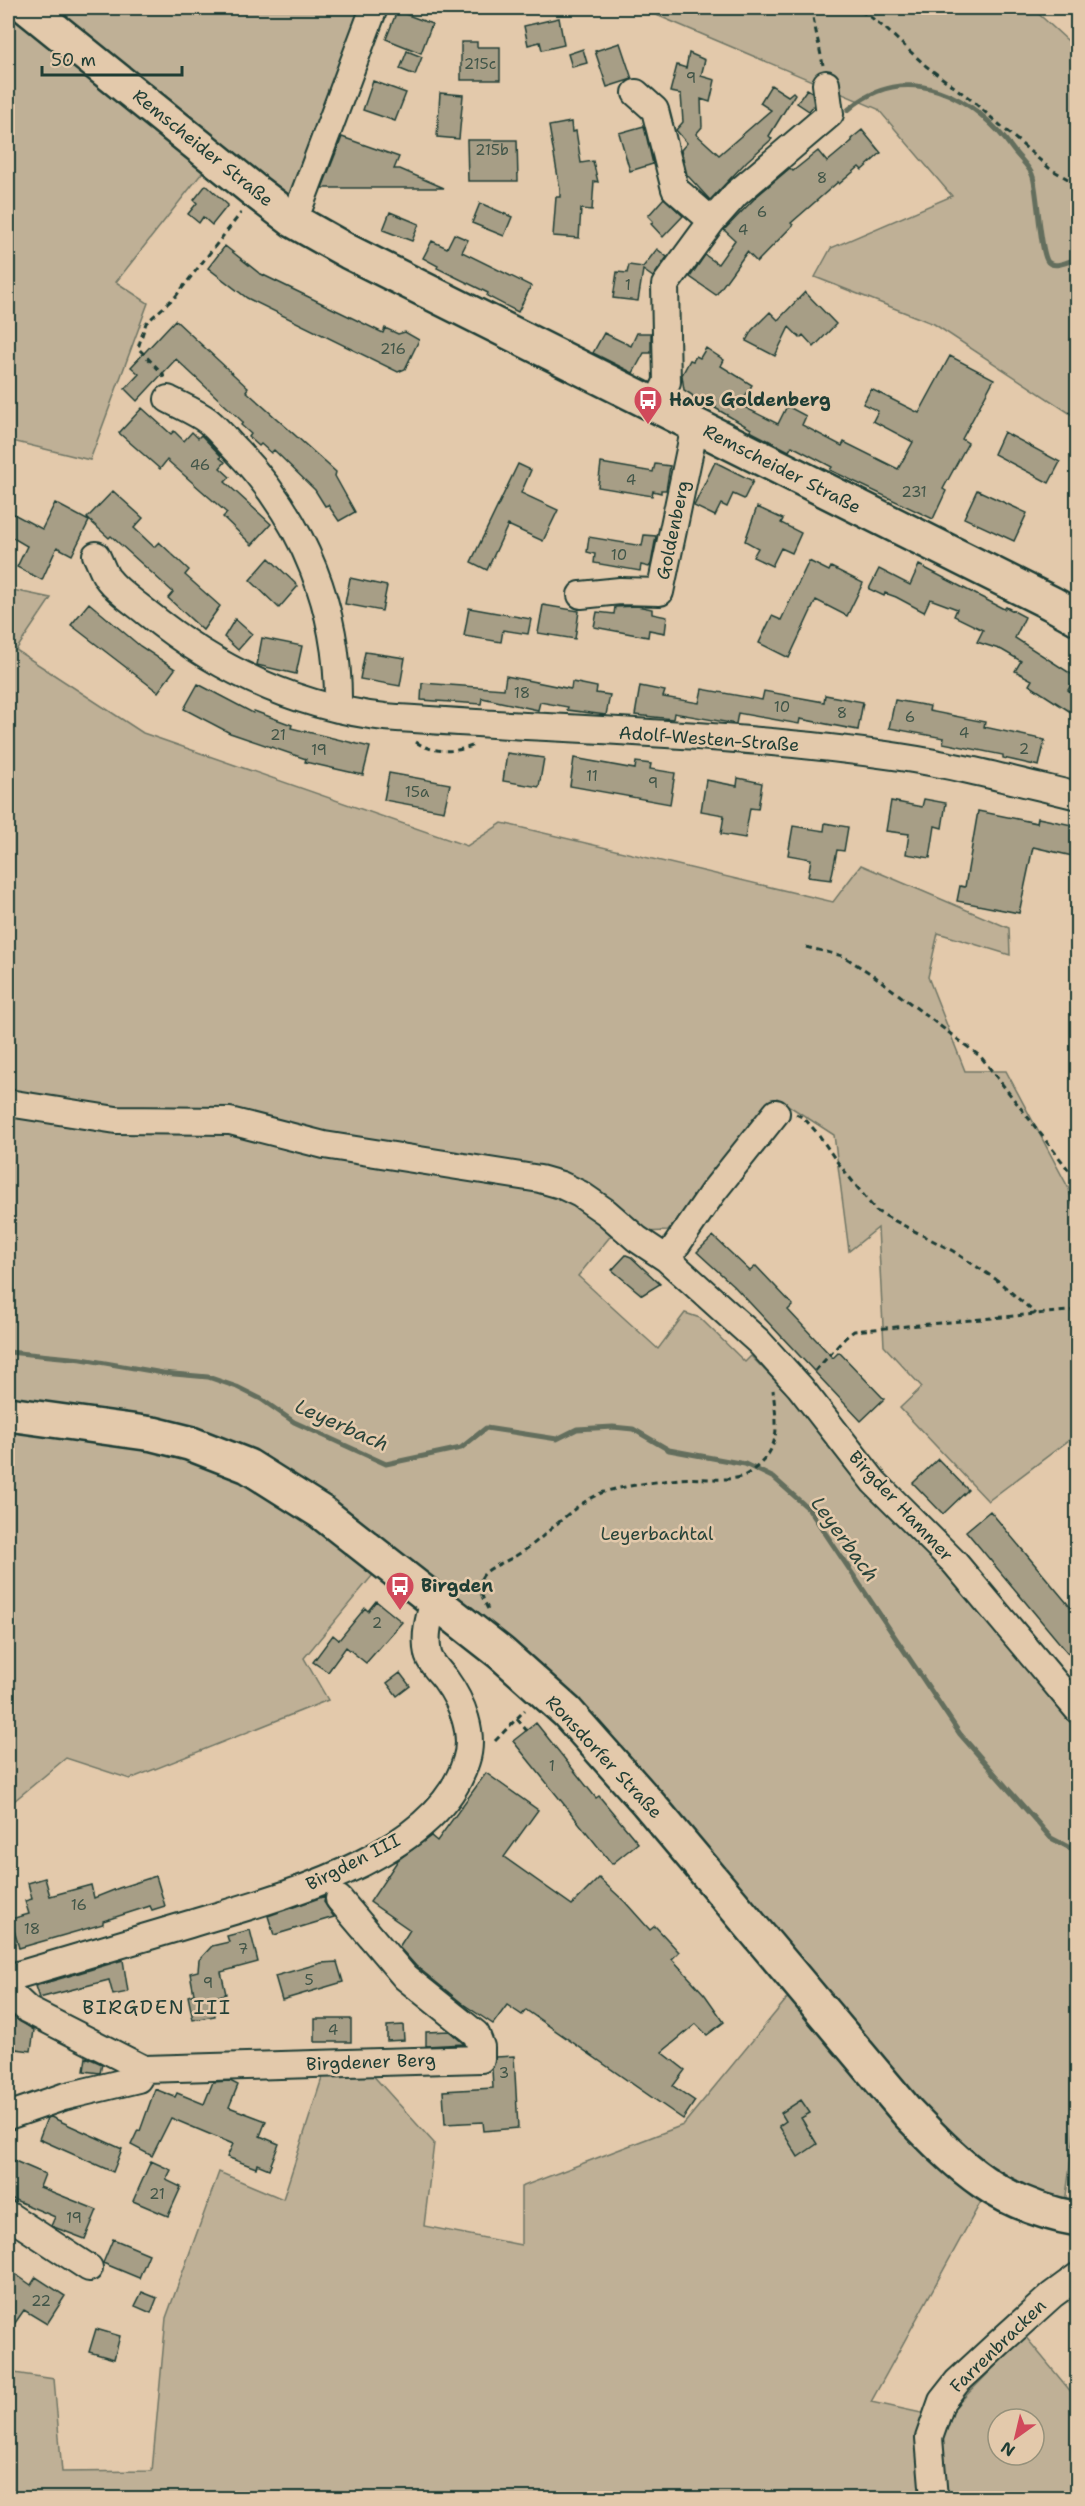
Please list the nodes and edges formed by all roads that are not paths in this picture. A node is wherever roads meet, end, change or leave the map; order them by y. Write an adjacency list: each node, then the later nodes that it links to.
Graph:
1 (28, 8): 5 (main road, Remscheider Straße)
2 (374, 8): 5 (street, Remscheider Straße)
3 (826, 84): 6 (street)
4 (636, 93): 6 (street)
5 (294, 221): 8 (main road, Remscheider Straße)
6 (712, 221): 8 (street)
7 (168, 399): 13 (street)
8 (656, 406): 9 (main road, Remscheider Straße)
9 (695, 426): 11 (street, Goldenberg); 12 (main road, Remscheider Straße)
10 (96, 555): 13 (street, Adolf-Westen-Straße)
11 (581, 595)
12 (1077, 618)
13 (338, 708): 14 (street, Adolf-Westen-Straße)
14 (1077, 796)
15 (8, 1103): 17 (street, Birgder Hammer)
16 (776, 1113): 17 (street)
17 (667, 1259): 20 (street, Birgder Hammer)
18 (8, 1414): 19 (main road, Ronsdorfer Straße)
19 (434, 1601): 22 (street, Birgden III); 27 (main road, Ronsdorfer Straße)
20 (1077, 1710)
21 (339, 1899): 24 (street, Birgdener Berg)
22 (8, 1978)
23 (8, 1986): 24 (street, Birgdener Berg)
24 (144, 2069): 25 (street, Birgdener Berg)
25 (8, 2116)
26 (8, 2215): 28 (street)
27 (1077, 2219)
28 (89, 2268)
29 (1077, 2276): 30 (street, Farrenbracken)
30 (934, 2499)

